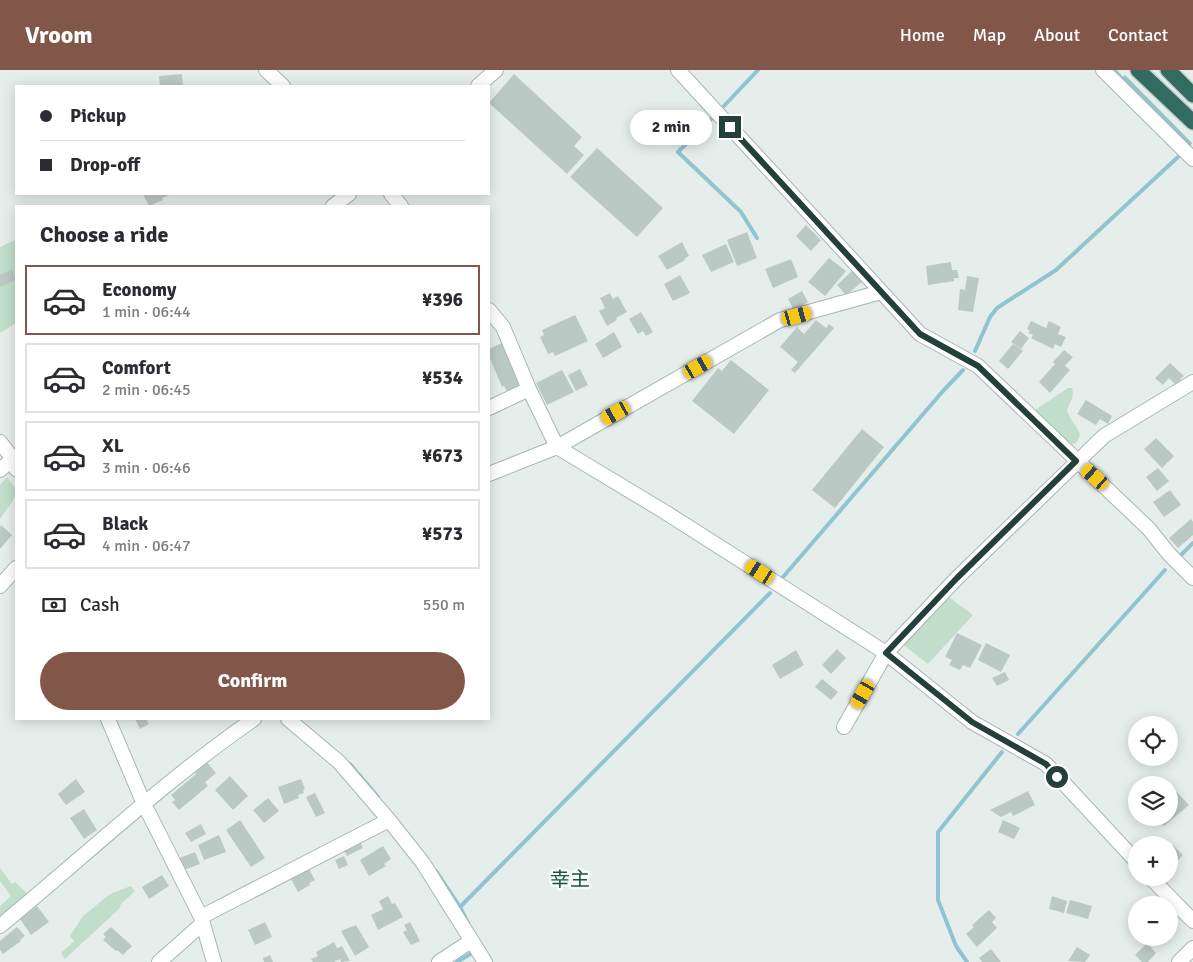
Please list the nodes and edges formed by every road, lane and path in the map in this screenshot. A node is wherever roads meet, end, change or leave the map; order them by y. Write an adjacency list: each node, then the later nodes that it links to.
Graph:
1 (266, 70): 8 (street)
2 (678, 70): 18 (street)
3 (1103, 70): 13 (street)
4 (1138, 70): 12 (highway)
5 (1146, 70): 11 (highway)
6 (1168, 70): 10 (highway)
7 (491, 72): 9 (street)
8 (282, 85)
9 (479, 85)
10 (1193, 95)
11 (1193, 117)
12 (1193, 122)
13 (1193, 160)
14 (348, 195): 16 (street)
15 (392, 195): 17 (street)
16 (334, 205)
17 (400, 205)
18 (881, 292): 24 (street); 26 (street)
19 (490, 311): 21 (street)
20 (1193, 382): 26 (street)
21 (529, 389): 22 (street); 24 (street)
22 (490, 408)
23 (0, 442): 25 (street)
24 (557, 446): 28 (street); 32 (street)
25 (15, 461): 27 (street)
26 (1076, 461): 30 (street); 32 (street)
27 (0, 470)
28 (490, 474)
29 (15, 569): 31 (street)
30 (1193, 578)
31 (0, 586)
32 (886, 653): 36 (street); 39 (street)
33 (108, 720): 37 (street)
34 (252, 720): 37 (street)
35 (289, 720): 38 (street)
36 (844, 727)
37 (144, 804): 41 (street); 43 (street)
38 (389, 820): 41 (street); 44 (street)
39 (1128, 853)
40 (1160, 886): 42 (street)
41 (201, 921): 46 (street); 47 (street)
42 (1193, 921)
43 (0, 926)
44 (471, 940): 48 (street); 49 (street)
45 (1193, 948): 50 (street)
46 (159, 962)
47 (214, 962)
48 (438, 962)
49 (485, 962)
50 (1179, 962)

